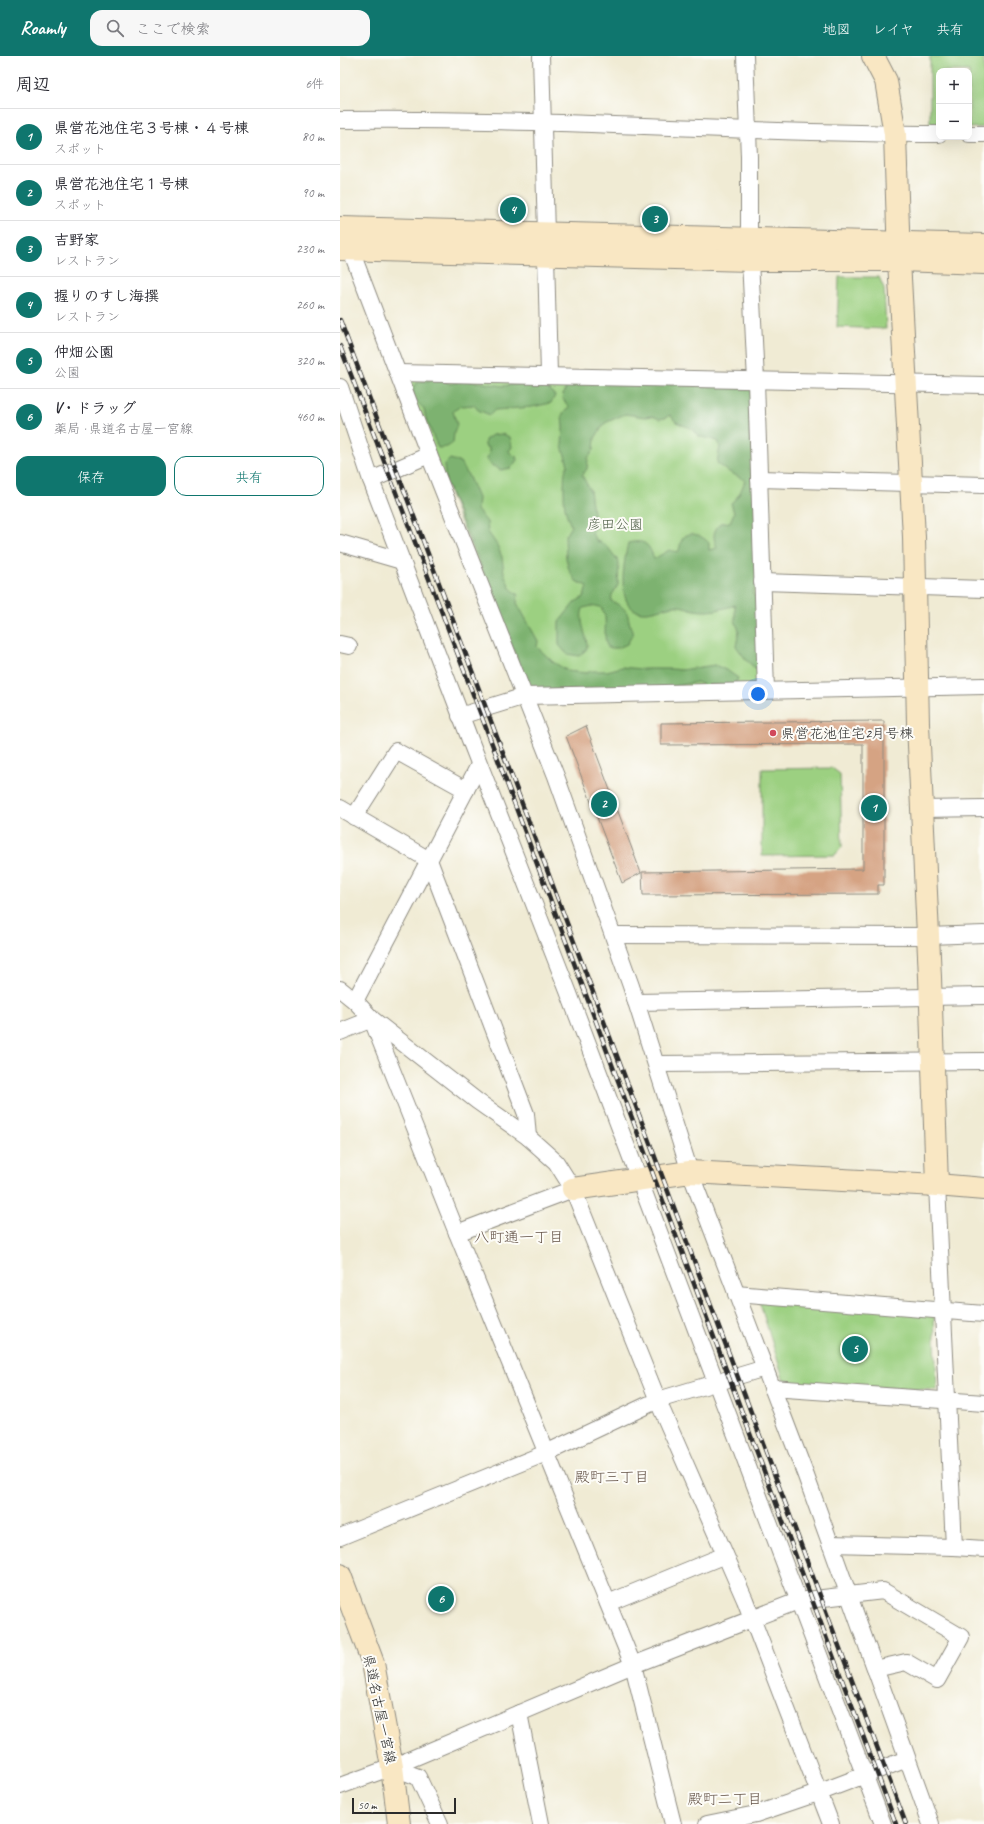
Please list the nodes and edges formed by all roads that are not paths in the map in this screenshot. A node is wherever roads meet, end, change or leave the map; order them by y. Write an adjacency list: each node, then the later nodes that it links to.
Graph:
1 (541, 56): 5 (street)
2 (745, 56): 6 (street)
3 (873, 56): 7 (street)
4 (340, 120): 5 (street)
5 (544, 123): 6 (street); 13 (street)
6 (747, 129): 7 (street); 12 (street)
7 (895, 134): 8 (street); 15 (street)
8 (936, 134)
9 (972, 134): 10 (street)
10 (984, 134)
11 (343, 235): 13 (street); 18 (street)
12 (749, 239): 13 (street); 15 (street)
13 (546, 244): 16 (street); 19 (street)
14 (984, 245): 15 (street)
15 (898, 251): 16 (street); 17 (street); 21 (street)
16 (750, 260): 20 (street)
17 (984, 263)
18 (399, 373): 19 (street); 24 (street)
19 (549, 374): 20 (street)
20 (756, 381): 21 (street); 25 (street)
21 (905, 384): 22 (street); 27 (street)
22 (984, 385)
23 (340, 387): 26 (street)
24 (429, 455): 26 (street); 37 (street)
25 (759, 479): 27 (street); 31 (street)
26 (372, 480): 30 (street)
27 (911, 484): 28 (street); 32 (street)
28 (984, 485)
29 (340, 543): 30 (street)
30 (402, 561): 38 (street)
31 (762, 582): 32 (street); 36 (street)
32 (915, 588): 33 (street); 35 (street)
33 (984, 589)
34 (984, 686): 35 (street)
35 (917, 687): 36 (street); 43 (street)
36 (766, 690): 37 (street)
37 (525, 696): 38 (street); 47 (street)
38 (460, 716): 39 (street)
39 (479, 765): 40 (street); 61 (street)
40 (466, 790): 44 (street); 45 (street)
41 (340, 808): 44 (street)
42 (984, 808): 43 (street)
43 (922, 809): 48 (street)
44 (354, 817): 45 (street)
45 (429, 860): 52 (street); 59 (street)
46 (984, 934): 48 (street)
47 (613, 935): 48 (street); 53 (street)
48 (928, 936): 51 (street)
49 (340, 989): 52 (street)
50 (984, 996): 51 (street)
51 (930, 997): 53 (street); 56 (street)
52 (355, 1001): 54 (street)
53 (636, 1002): 58 (street)
54 (372, 1019): 55 (street); 59 (street); 65 (street)
55 (340, 1032)
56 (932, 1061): 57 (street); 58 (street); 62 (street)
57 (984, 1061)
58 (657, 1064): 60 (street)
59 (528, 1137): 63 (street)
60 (690, 1172): 61 (street); 62 (street); 66 (street)
61 (638, 1178): 63 (street); 70 (street)
62 (937, 1185): 64 (street); 67 (street)
63 (573, 1189): 65 (street); 72 (street)
64 (984, 1189)
65 (457, 1233): 75 (street)
66 (736, 1294): 67 (street); 69 (street)
67 (943, 1311): 68 (street); 73 (street)
68 (984, 1314)
69 (765, 1368): 70 (street); 71 (street)
70 (716, 1382): 72 (street); 83 (street)
71 (772, 1388): 73 (street); 77 (street)
72 (658, 1400): 75 (street); 80 (street)
73 (948, 1400): 74 (street); 78 (street)
74 (984, 1403)
75 (546, 1452): 76 (street); 84 (street)
76 (340, 1537)
77 (830, 1544): 78 (street); 82 (street)
78 (954, 1547): 79 (street)
79 (984, 1549)
80 (725, 1555): 84 (street); 85 (street)
81 (340, 1575): 90 (street, 県道名古屋一宮線)
82 (849, 1595): 83 (street); 87 (street); 87 (street)
83 (798, 1601): 85 (street); 91 (street)
84 (608, 1603): 86 (street)
85 (752, 1618): 86 (street); 93 (street)
86 (633, 1665): 88 (street); 97 (street)
87 (875, 1669): 89 (street)
88 (519, 1713): 90 (street); 96 (street)
89 (907, 1759): 91 (street); 101 (street)
90 (392, 1767): 92 (street); 94 (street, 県道名古屋一宮線); 95 (street)
91 (864, 1776): 93 (street); 100 (street)
92 (340, 1786)
93 (818, 1793): 98 (street); 99 (street)
94 (400, 1824)
95 (440, 1824)
96 (541, 1824)
97 (673, 1824)
98 (707, 1824)
99 (831, 1824)
100 (883, 1824)
101 (931, 1824)

